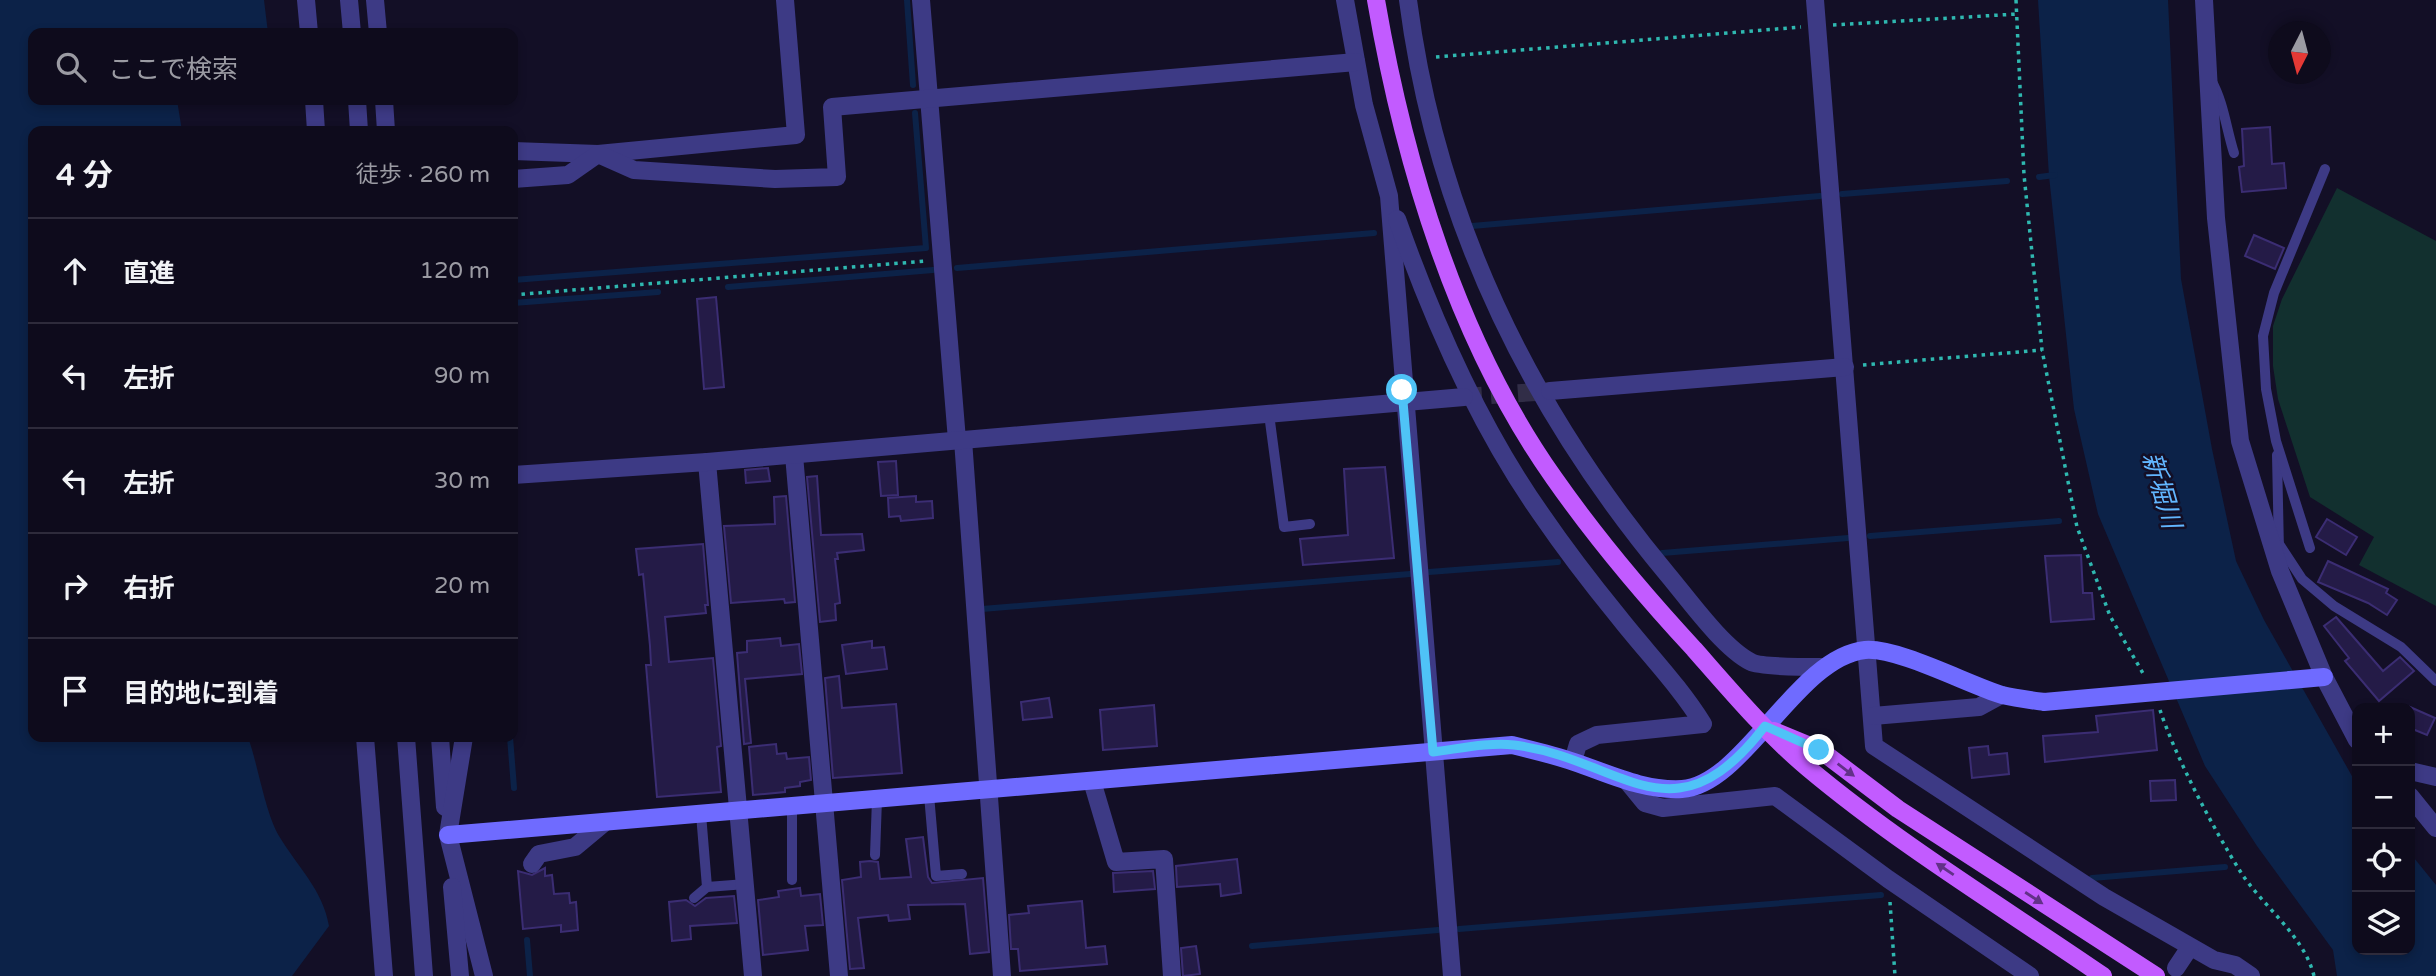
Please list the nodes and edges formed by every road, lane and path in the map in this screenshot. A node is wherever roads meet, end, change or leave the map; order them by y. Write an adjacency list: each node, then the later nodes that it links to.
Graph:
1 (306, 0): 14 (street)
2 (349, 0): 15 (street)
3 (375, 0): 16 (street)
4 (785, 0): 29 (street)
5 (921, 0): 20 (street)
6 (1345, 0): 18 (street)
7 (1376, 0): 57 (main road)
8 (1408, 0): 17 (street)
9 (1815, 0): 13 (street)
10 (2016, 0): 12 (path)
11 (2204, 0): 19 (street)
12 (2017, 14): 13 (path); 35 (path)
13 (1816, 26): 17 (path); 36 (street)
14 (309, 28)
15 (352, 28)
16 (378, 28)
17 (1415, 59): 51 (street)
18 (1356, 62): 20 (street); 32 (street)
19 (2208, 75): 28 (lane); 49 (street)
20 (929, 100): 29 (street); 33 (street)
21 (314, 105): 24 (street)
22 (357, 105): 25 (street)
23 (384, 105): 26 (street)
24 (317, 126)
25 (359, 126)
26 (386, 126)
27 (518, 151): 29 (street)
28 (2234, 153)
29 (598, 154): 31 (street)
30 (2325, 169): 42 (lane)
31 (518, 179)
32 (1389, 196): 39 (street); 64 (street)
33 (942, 260): 34 (path); 41 (street)
34 (518, 295)
35 (2042, 350): 36 (path); 54 (path)
36 (1845, 367): 37 (street); 50 (street)
37 (1550, 391)
38 (1464, 397): 39 (street)
39 (1403, 402): 40 (street); 63 (street)
40 (1269, 414): 41 (street); 46 (lane)
41 (960, 440): 43 (street); 69 (street)
42 (2276, 441): 47 (lane); 48 (lane)
43 (794, 455): 44 (street); 73 (street)
44 (707, 462): 45 (street); 75 (street)
45 (518, 475)
46 (1310, 524)
47 (2279, 544): 49 (lane); 53 (lane)
48 (2310, 548)
49 (2280, 571): 52 (street)
50 (1868, 650): 51 (street); 55 (street); 56 (street)
51 (1825, 667): 57 (street)
52 (2324, 677): 54 (street); 58 (street)
53 (2436, 681)
54 (2155, 694): 55 (street); 104 (path)
55 (2001, 695): 56 (street)
56 (1872, 716): 88 (street)
57 (1765, 726): 68 (street); 101 (main road, one-way to 57); 102 (main road, one-way to 102)
58 (2352, 730)
59 (365, 742): 90 (street)
60 (406, 742): 91 (street)
61 (440, 742): 79 (street)
62 (463, 742): 79 (street)
63 (1433, 752): 64 (street); 67 (street); 98 (street)
64 (1573, 761): 68 (street)
65 (2415, 772): 66 (street)
66 (2436, 777)
67 (1091, 781): 69 (street); 97 (street)
68 (1627, 781): 83 (street)
69 (988, 790): 70 (street); 96 (street)
70 (929, 794): 71 (street); 82 (lane)
71 (877, 799): 73 (street); 80 (lane)
72 (2415, 802): 78 (street)
73 (825, 803): 74 (street); 95 (street)
74 (792, 806): 75 (street); 84 (lane)
75 (741, 810): 76 (street); 85 (street)
76 (701, 814): 77 (street); 86 (lane)
77 (605, 822): 79 (street); 81 (street)
78 (2436, 828)
79 (448, 835): 92 (street); 93 (street)
80 (875, 855)
81 (533, 864)
82 (962, 874)
83 (1888, 879): 99 (path); 100 (street)
84 (792, 880)
85 (746, 884): 86 (lane); 94 (street)
86 (708, 887): 87 (lane)
87 (694, 898)
88 (2190, 947): 89 (street); 103 (street)
89 (2176, 968)
90 (384, 976)
91 (425, 976)
92 (460, 976)
93 (484, 976)
94 (753, 976)
95 (839, 976)
96 (1002, 976)
97 (1172, 976)
98 (1452, 976)
99 (1895, 976)
100 (2030, 976)
101 (2103, 976)
102 (2156, 976)
103 (2251, 976)
104 (2314, 976)

